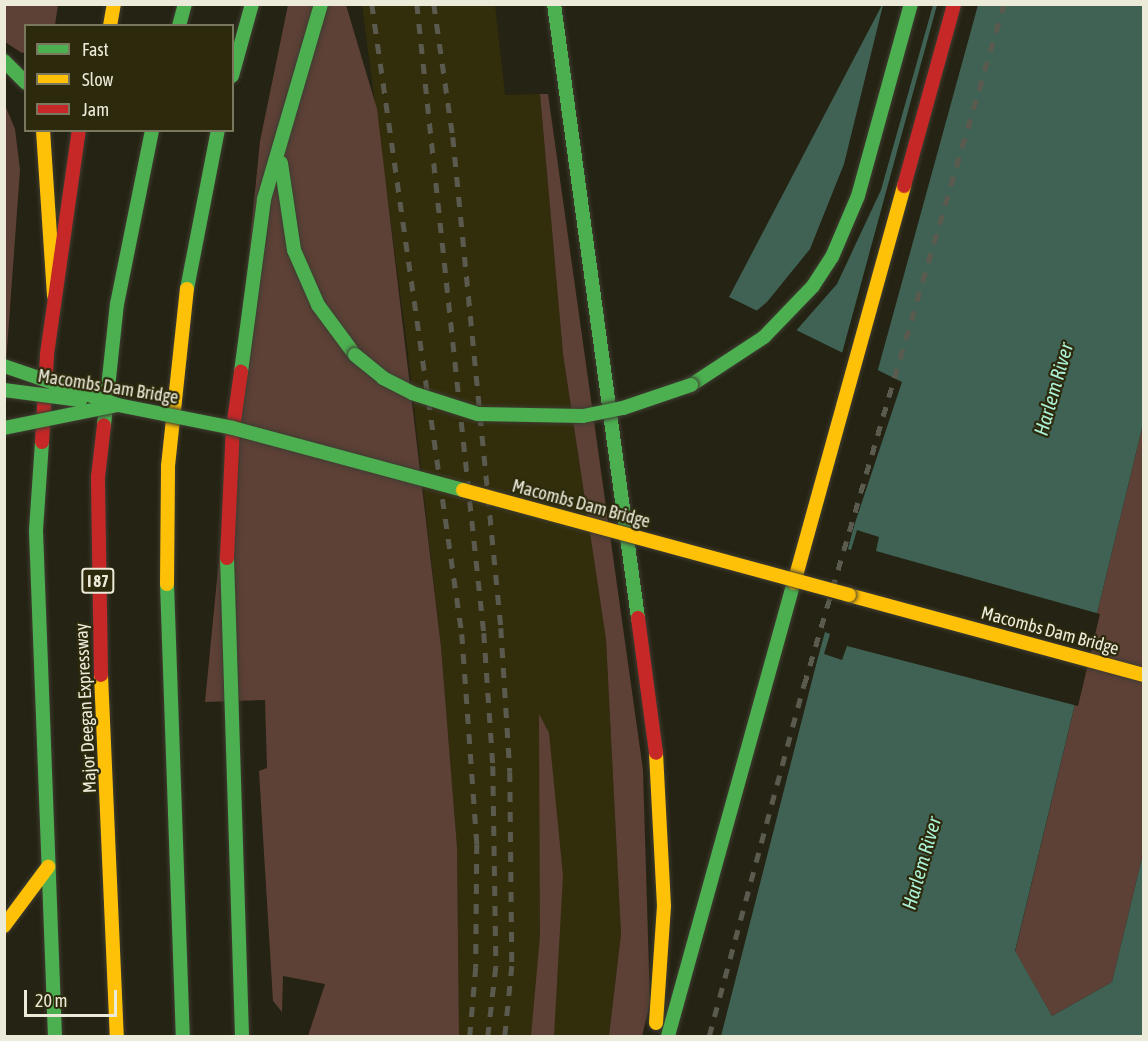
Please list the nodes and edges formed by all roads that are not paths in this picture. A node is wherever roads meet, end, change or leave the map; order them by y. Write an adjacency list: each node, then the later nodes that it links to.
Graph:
1 (114, 4): 9 (main road)
2 (185, 4): 10 (main road)
3 (252, 4): 12 (main road)
4 (321, 4): 13 (main road)
5 (338, 4): 13 (main road)
6 (554, 4): 33 (main road)
7 (911, 4): 19 (main road, bridge)
8 (954, 4): 34 (main road)
9 (110, 24)
10 (180, 24)
11 (4, 61): 14 (main road)
12 (234, 69)
13 (301, 77): 19 (main road)
14 (24, 81)
15 (42, 132): 20 (main road)
16 (79, 132): 20 (main road)
17 (152, 132): 30 (main road, Major Deegan Expressway / I 87)
18 (218, 132): 31 (main road)
19 (280, 143): 25 (main road)
20 (54, 296): 27 (main road)
21 (4, 366): 23 (main road, bridge)
22 (4, 390): 23 (main road, Macombs Dam Bridge, bridge)
23 (118, 405): 24 (main road, bridge); 25 (main road, Macombs Dam Bridge, bridge)
24 (4, 428)
25 (233, 428): 26 (main road, Macombs Dam Bridge, bridge); 32 (main road)
26 (1143, 675)
27 (48, 867): 28 (main road); 29 (main road)
28 (4, 926)
29 (55, 1036)
30 (117, 1036)
31 (183, 1036)
32 (242, 1036)
33 (654, 1036)
34 (668, 1036)

